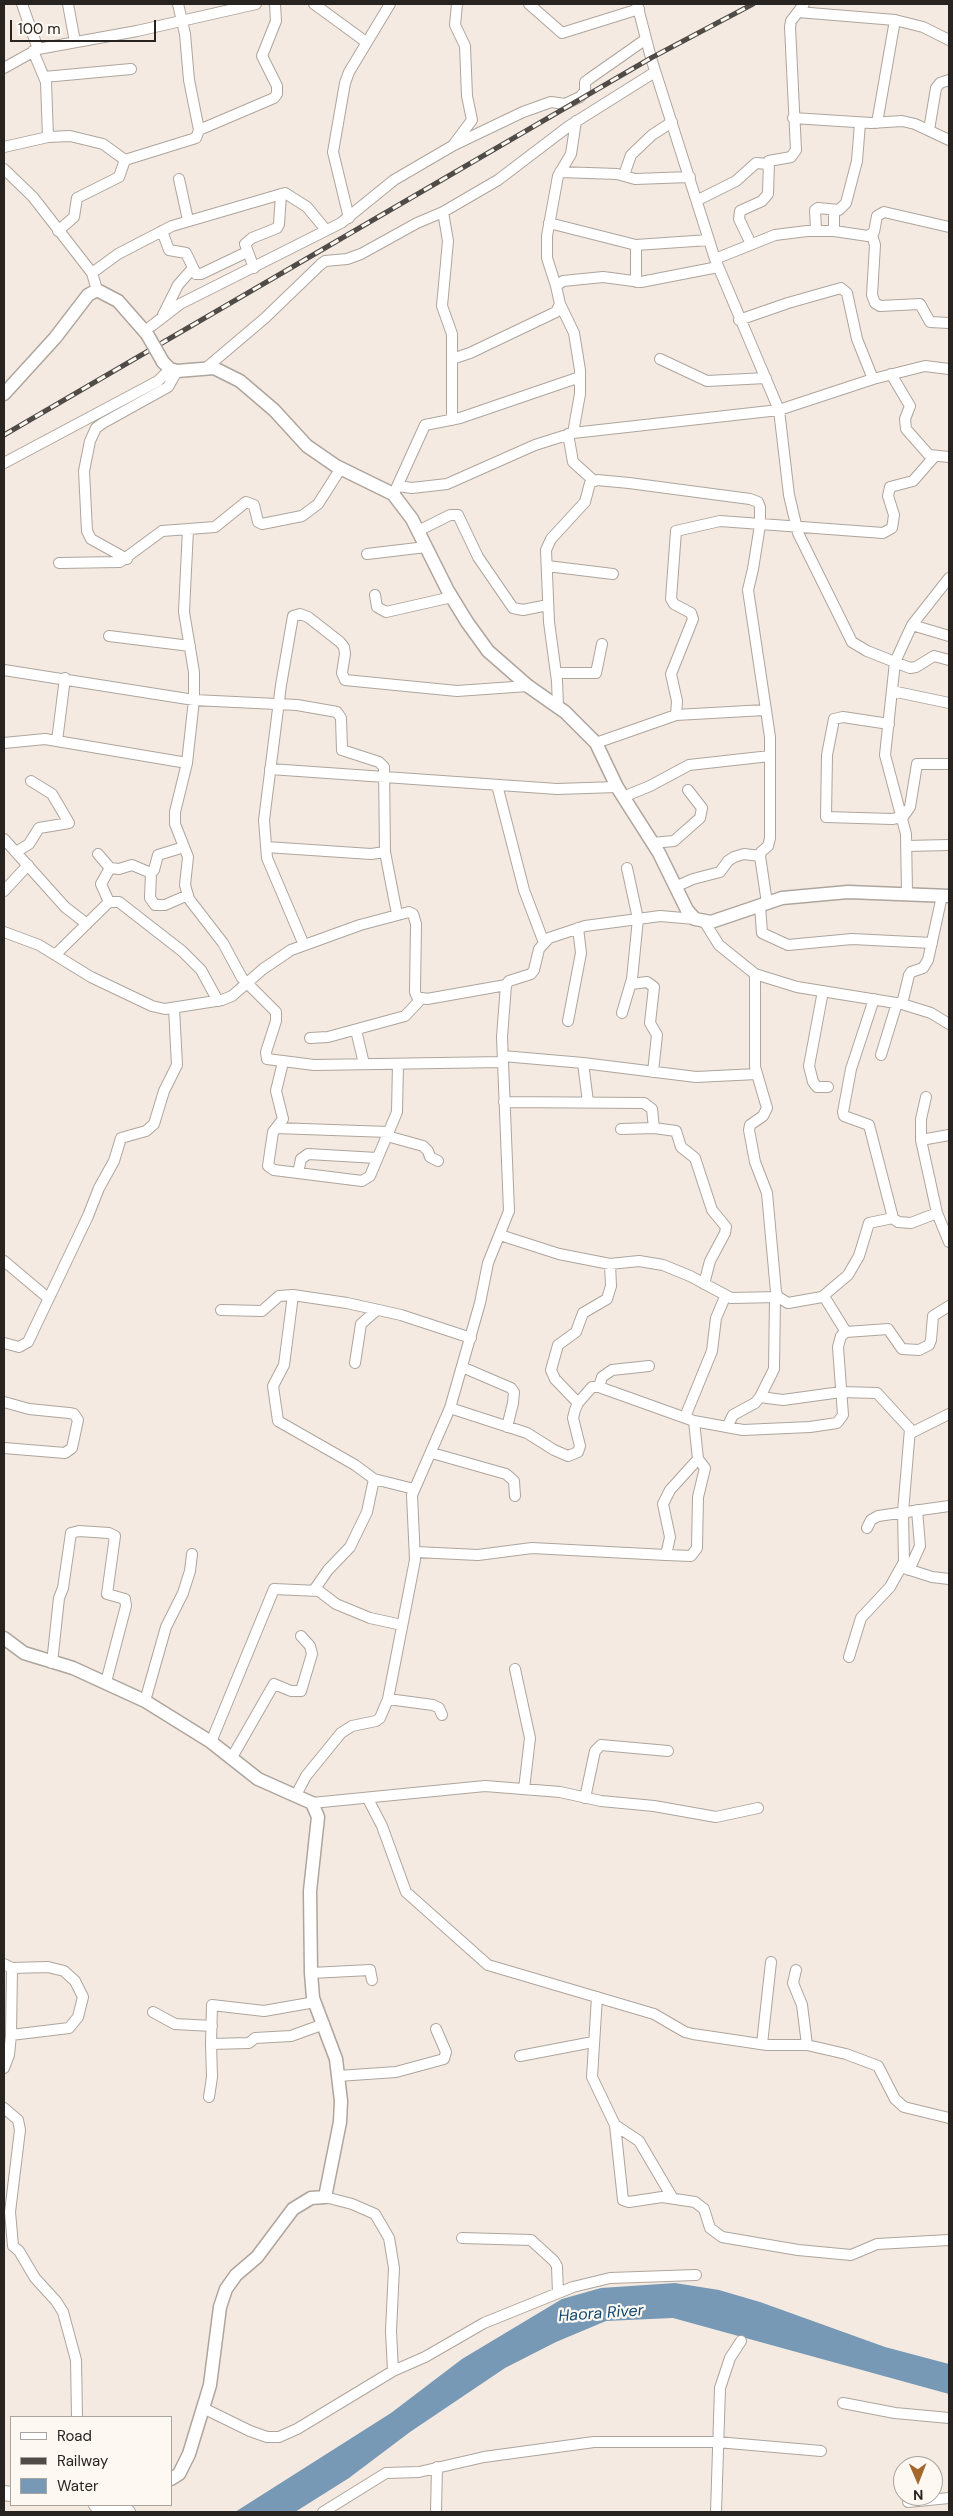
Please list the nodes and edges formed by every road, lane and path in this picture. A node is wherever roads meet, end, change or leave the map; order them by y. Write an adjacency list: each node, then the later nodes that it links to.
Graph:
1 (22, 4): 19 (street)
2 (68, 4): 17 (street)
3 (178, 4): 13 (street)
4 (256, 4): 10 (street)
5 (275, 4): 30 (street)
6 (314, 4): 18 (street)
7 (390, 4): 18 (street)
8 (457, 4): 34 (street)
9 (529, 4): 11 (street)
10 (245, 5): 13 (street)
11 (638, 6): 15 (street)
12 (801, 8): 14 (street); 25 (street)
13 (182, 19): 17 (street); 30 (street)
14 (895, 20): 16 (street); 29 (street)
15 (646, 38): 22 (street); 34 (street)
16 (949, 40)
17 (75, 42): 19 (street)
18 (366, 42): 47 (street)
19 (35, 50): 20 (street); 23 (street)
20 (4, 68)
21 (131, 69): 23 (street)
22 (655, 72): 26 (street); 27 (street)
23 (44, 77): 32 (street)
24 (949, 80): 31 (street)
25 (793, 118): 28 (street); 37 (street)
26 (576, 122): 39 (street); 46 (street)
27 (672, 122): 40 (street); 41 (street)
28 (860, 123): 29 (street); 45 (street)
29 (877, 123): 31 (street)
30 (198, 130): 36 (street)
31 (929, 130): 33 (street)
32 (48, 137): 35 (street); 36 (street)
33 (949, 140)
34 (454, 145): 47 (street)
35 (4, 148)
36 (125, 160): 53 (street)
37 (768, 164): 44 (street); 58 (street)
38 (4, 169): 53 (street)
39 (560, 172): 40 (street); 49 (street)
40 (624, 175): 41 (street)
41 (690, 177): 44 (street)
42 (179, 179): 48 (street)
43 (280, 194): 48 (street); 51 (street); 60 (street)
44 (698, 200): 57 (street)
45 (834, 210): 52 (street); 55 (street)
46 (443, 212): 73 (street); 76 (street)
47 (349, 218): 51 (street)
48 (188, 220): 54 (street)
49 (549, 223): 59 (street); 66 (street)
50 (949, 227): 56 (street)
51 (326, 230): 63 (street)
52 (816, 230): 55 (street); 58 (street)
53 (58, 231): 64 (street)
54 (162, 231): 62 (street); 64 (street)
55 (834, 231): 56 (street)
56 (872, 235): 71 (street)
57 (709, 240): 59 (street); 61 (street)
58 (751, 244): 61 (street)
59 (636, 245): 65 (street)
60 (247, 252): 62 (street); 63 (street)
61 (716, 263): 65 (street); 70 (street)
62 (193, 268): 69 (street)
63 (254, 268): 69 (street)
64 (92, 273): 67 (street)
65 (636, 282): 66 (street)
66 (556, 286): 68 (street)
67 (97, 290): 72 (street); 82 (street)
68 (560, 304): 73 (street); 79 (street)
69 (162, 316): 72 (street)
70 (739, 320): 80 (street); 81 (street)
71 (949, 323)
72 (146, 333): 75 (street, bridge)
73 (452, 359): 84 (street)
74 (660, 359): 80 (street)
75 (170, 368): 76 (street); 88 (street); 98 (street)
76 (206, 368): 89 (street)
77 (949, 369): 78 (street)
78 (891, 374): 81 (street); 86 (street)
79 (580, 377): 84 (street); 85 (street)
80 (766, 378): 83 (street)
81 (873, 379): 83 (street)
82 (4, 394)
83 (779, 410): 85 (street); 94 (street)
84 (452, 420): 91 (street)
85 (570, 434): 90 (street); 91 (street)
86 (934, 457): 87 (street); 94 (street)
87 (949, 457)
88 (4, 463)
89 (340, 468): 91 (street); 93 (street)
90 (593, 480): 92 (street); 100 (street)
91 (395, 490): 95 (street)
92 (760, 525): 94 (street); 122 (street); 123 (street)
93 (188, 528): 98 (street); 110 (street)
94 (795, 528): 112 (street)
95 (418, 531): 96 (street); 105 (street)
96 (426, 547): 97 (street); 104 (street)
97 (367, 554)
98 (127, 559): 99 (street)
99 (59, 563)
100 (547, 566): 101 (street); 105 (street)
101 (613, 574)
102 (949, 578): 106 (street)
103 (375, 594): 104 (street)
104 (452, 597): 116 (street)
105 (548, 605): 114 (street)
106 (912, 625): 108 (street); 112 (street)
107 (109, 636): 110 (street)
108 (949, 636)
109 (602, 644): 114 (street)
110 (190, 646): 118 (street)
111 (949, 660): 112 (street)
112 (895, 662): 117 (street)
113 (4, 670): 115 (street)
114 (556, 674): 121 (street)
115 (65, 678): 118 (street); 125 (street)
116 (528, 686): 120 (street); 121 (street)
117 (892, 691): 119 (street); 124 (street)
118 (194, 700): 120 (street); 129 (street)
119 (949, 703)
120 (279, 706): 131 (street); 132 (street)
121 (558, 706): 127 (street)
122 (766, 710): 123 (street); 128 (street)
123 (676, 715): 127 (street)
124 (889, 724): 137 (street); 137 (street)
125 (58, 741): 126 (street); 129 (street)
126 (4, 743)
127 (596, 743): 136 (street)
128 (770, 756): 136 (street); 147 (street)
129 (187, 763): 142 (street)
130 (949, 764): 137 (street)
131 (270, 769): 132 (street); 143 (street)
132 (384, 778): 134 (street); 145 (street)
133 (31, 781): 144 (street)
134 (497, 785): 136 (street); 165 (street)
135 (688, 790): 139 (street)
136 (620, 792): 139 (street)
137 (903, 817): 141 (street)
138 (4, 838): 144 (street)
139 (652, 843): 152 (street)
140 (949, 845): 141 (street)
141 (906, 846): 154 (street)
142 (184, 847): 151 (street); 155 (street)
143 (266, 847): 145 (street); 167 (street)
144 (16, 852): 148 (street)
145 (385, 852): 159 (street)
146 (98, 854): 149 (street)
147 (760, 856): 152 (street); 158 (street)
148 (28, 865): 153 (street); 162 (street)
149 (110, 868): 151 (street); 157 (street)
150 (627, 868): 160 (street)
151 (151, 873): 155 (street)
152 (676, 887): 161 (street)
153 (4, 891)
154 (906, 893): 156 (street); 158 (street)
155 (188, 895): 170 (street)
156 (946, 896): 166 (street)
157 (109, 902): 162 (street); 176 (street)
158 (764, 905): 161 (street); 166 (street)
159 (397, 914): 167 (street); 174 (street)
160 (638, 919): 161 (street); 163 (street); 171 (street)
161 (699, 920): 169 (street)
162 (87, 924): 168 (street)
163 (578, 928): 165 (street); 180 (street)
164 (4, 932): 168 (street)
165 (544, 943): 172 (street)
166 (932, 943): 177 (street)
167 (304, 945): 170 (street)
168 (55, 955): 178 (street)
169 (755, 974): 173 (street); 191 (street)
170 (247, 983): 176 (street); 186 (street)
171 (631, 984): 179 (street); 190 (street)
172 (506, 985): 174 (street); 185 (street)
173 (823, 991): 175 (street); 192 (street)
174 (421, 999): 182 (street)
175 (874, 999): 177 (street); 206 (street)
176 (218, 1001): 178 (street)
177 (899, 1003): 181 (street); 184 (street)
178 (174, 1008): 216 (street)
179 (622, 1013)
180 (568, 1021)
181 (949, 1024)
182 (356, 1030): 183 (street); 188 (street)
183 (310, 1038)
184 (881, 1055)
185 (503, 1059): 187 (street); 189 (street); 194 (street)
186 (282, 1062): 188 (street); 196 (street)
187 (583, 1063): 190 (street); 195 (street)
188 (364, 1064): 189 (street)
189 (398, 1064): 199 (street)
190 (653, 1072): 191 (street)
191 (757, 1074): 215 (street)
192 (828, 1087)
193 (926, 1097): 201 (street)
194 (504, 1102): 195 (street); 207 (street)
195 (588, 1102): 197 (street)
196 (276, 1128): 199 (street); 204 (street)
197 (654, 1128): 198 (street); 211 (street)
198 (621, 1129)
199 (388, 1134): 202 (street); 203 (street)
200 (949, 1135): 201 (street)
201 (920, 1140): 205 (street)
202 (377, 1158): 204 (street); 204 (street)
203 (438, 1161)
204 (298, 1173)
205 (936, 1213): 206 (street); 208 (street)
206 (893, 1218): 213 (street)
207 (500, 1236): 210 (street); 221 (street)
208 (949, 1242)
209 (4, 1261): 216 (street)
210 (610, 1264): 211 (street); 230 (street)
211 (704, 1284): 214 (street)
212 (293, 1295): 218 (street); 219 (street); 240 (street)
213 (822, 1296): 215 (street); 220 (street)
214 (725, 1297): 215 (street); 233 (street)
215 (776, 1297): 228 (street)
216 (48, 1298): 222 (street)
217 (949, 1306): 220 (street)
218 (221, 1310)
219 (377, 1310): 221 (street); 223 (street)
220 (846, 1332): 227 (street)
221 (471, 1338): 225 (street)
222 (4, 1343)
223 (355, 1363)
224 (649, 1366): 226 (street)
225 (462, 1367): 231 (street); 234 (street)
226 (599, 1387): 230 (street); 233 (street)
227 (841, 1392): 228 (street); 235 (street); 236 (street)
228 (760, 1397): 235 (street)
229 (4, 1402): 237 (street)
230 (578, 1403): 234 (street)
231 (450, 1408): 234 (street); 238 (street)
232 (949, 1414): 236 (street)
233 (690, 1419): 235 (street); 239 (street)
234 (507, 1427)
235 (728, 1427)
236 (911, 1433): 245 (street)
237 (4, 1448)
238 (432, 1453): 241 (street); 242 (street)
239 (698, 1459): 249 (street); 249 (street)
240 (374, 1479): 241 (street); 252 (street)
241 (414, 1489): 247 (street)
242 (516, 1496)
243 (949, 1506): 244 (street)
244 (917, 1510): 245 (street); 250 (street)
245 (903, 1512): 246 (street); 250 (street)
246 (867, 1528)
247 (416, 1552): 249 (street); 253 (street)
248 (192, 1554): 261 (street)
249 (666, 1555)
250 (906, 1568): 251 (street); 256 (street)
251 (949, 1579)
252 (314, 1590): 253 (street); 263 (street)
253 (402, 1625): 260 (street)
254 (301, 1636): 265 (street)
255 (4, 1638): 257 (street)
256 (850, 1656)
257 (52, 1663): 259 (street); 259 (street)
258 (515, 1670): 266 (street)
259 (106, 1682): 261 (street)
260 (388, 1699): 262 (street); 267 (street)
261 (145, 1702): 263 (street)
262 (442, 1715)
263 (211, 1742): 265 (street)
264 (668, 1751): 268 (street)
265 (231, 1759): 267 (street)
266 (524, 1789): 268 (street); 269 (street)
267 (296, 1796): 270 (street)
268 (585, 1798): 271 (street)
269 (368, 1799): 270 (street); 277 (street)
270 (312, 1803): 275 (street)
271 (758, 1808)
272 (771, 1962): 286 (street)
273 (8, 1966): 283 (street); 283 (street)
274 (796, 1970): 287 (street)
275 (311, 1973): 276 (street); 278 (street)
276 (372, 1980)
277 (598, 1997): 284 (street); 286 (street)
278 (315, 2002): 280 (street); 281 (street)
279 (153, 2012): 281 (street)
280 (324, 2024): 285 (street); 290 (street)
281 (212, 2026): 285 (street)
282 (436, 2029): 290 (street)
283 (11, 2035): 289 (street)
284 (593, 2042): 288 (street); 294 (street)
285 (211, 2044): 291 (street)
286 (762, 2044): 287 (street)
287 (807, 2045): 293 (street)
288 (520, 2056)
289 (4, 2068)
290 (338, 2076): 295 (street)
291 (209, 2097)
292 (4, 2108): 299 (street)
293 (949, 2118)
294 (615, 2125): 296 (street); 296 (street)
295 (325, 2197): 304 (street); 306 (street)
296 (672, 2198): 298 (street)
297 (462, 2238): 302 (street)
298 (949, 2240)
299 (13, 2246): 300 (street); 307 (street)
300 (4, 2253)
301 (696, 2275): 302 (street)
302 (558, 2293): 304 (street)
303 (741, 2341): 309 (street)
304 (393, 2371): 306 (street)
305 (843, 2403): 308 (street)
306 (203, 2408): 312 (street)
307 (77, 2416)
308 (949, 2418)
309 (717, 2442): 310 (street); 311 (street); 317 (street)
310 (821, 2451)
311 (437, 2467): 315 (street); 316 (street)
312 (172, 2479)
313 (101, 2506): 314 (main road)
314 (128, 2512)
315 (323, 2512)
316 (436, 2512)
317 (716, 2512)

